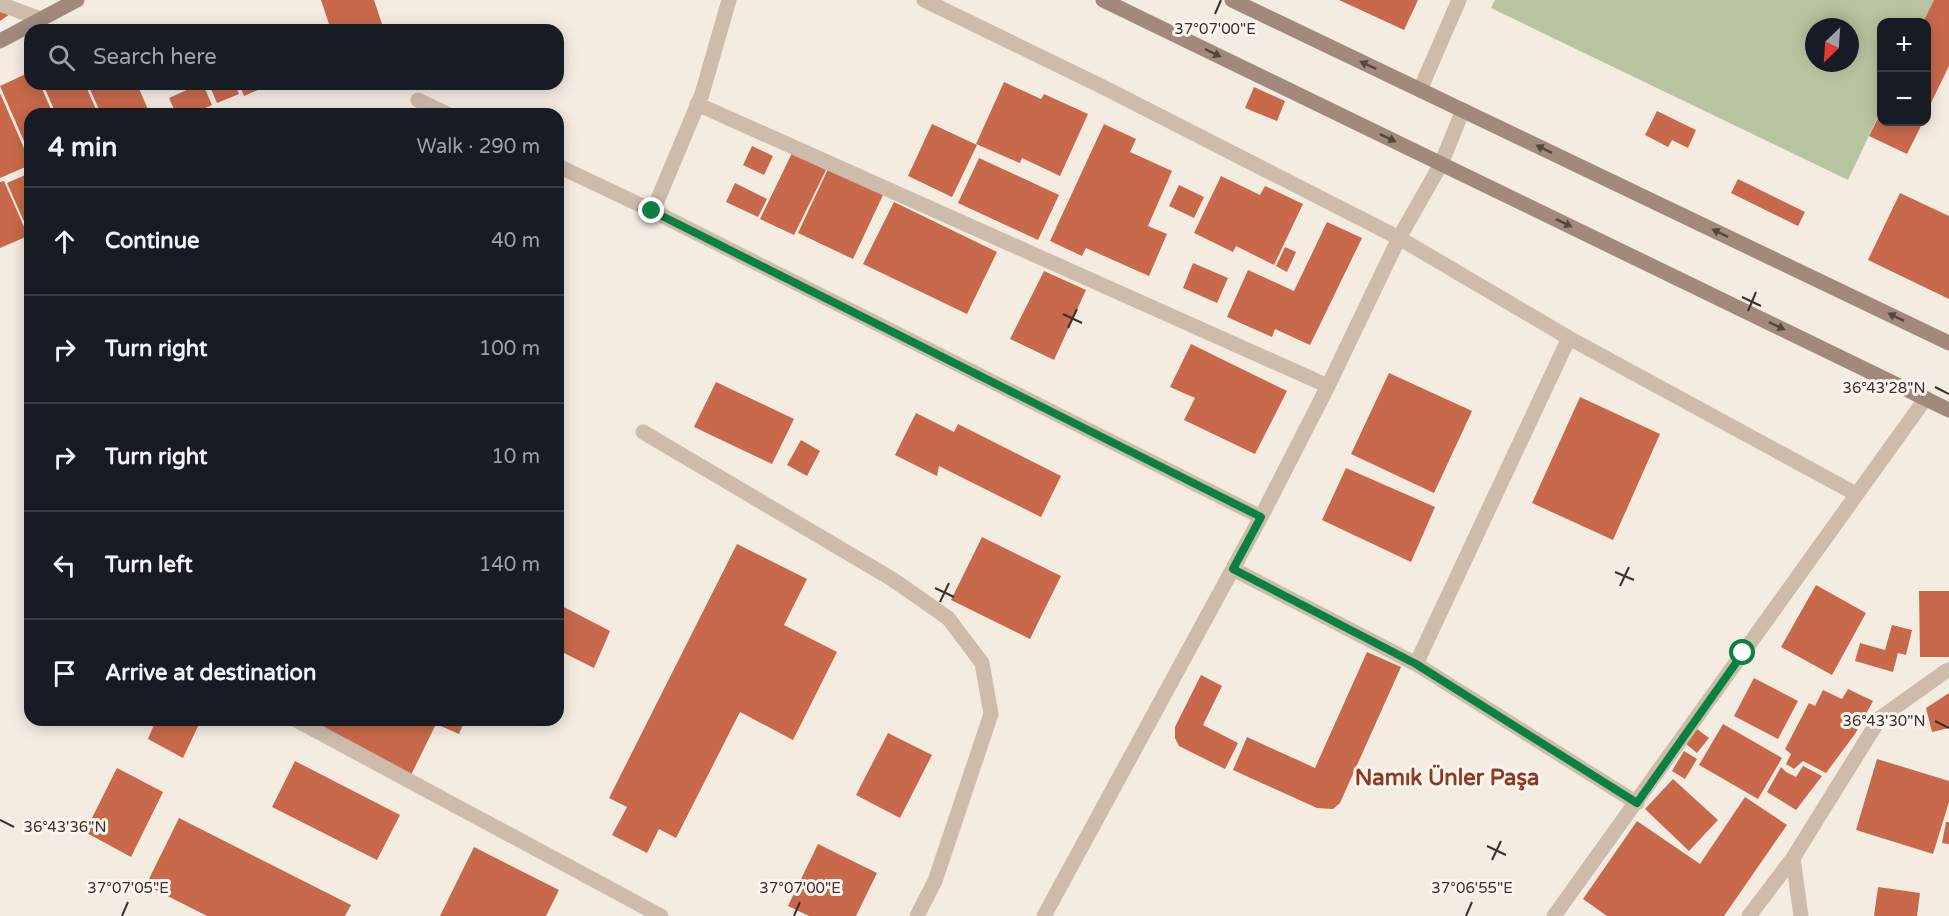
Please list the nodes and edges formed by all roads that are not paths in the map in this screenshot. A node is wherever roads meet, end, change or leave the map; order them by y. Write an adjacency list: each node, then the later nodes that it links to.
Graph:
1 (77, 0): 8 (street)
2 (729, 0): 14 (street)
3 (924, 0): 20 (street)
4 (1103, 0): 17 (street, one-way to 17)
5 (1232, 0): 12 (street, one-way to 5)
6 (1459, 0): 12 (street)
7 (0, 4): 8 (street)
8 (41, 19): 9 (street)
9 (32, 24)
10 (24, 28): 11 (street)
11 (0, 41)
12 (1420, 90): 16 (street)
13 (418, 100): 15 (street)
14 (697, 104): 19 (street); 23 (street)
15 (435, 108)
16 (1463, 110): 17 (street); 22 (street, one-way to 16)
17 (1441, 164): 20 (street); 24 (street, one-way to 24)
18 (564, 169): 19 (street)
19 (652, 211): 28 (street)
20 (1399, 238): 21 (street); 23 (street)
21 (1569, 338): 27 (street); 30 (street)
22 (1949, 342)
23 (1328, 386): 28 (street)
24 (1926, 399): 25 (street); 27 (street)
25 (1949, 410)
26 (643, 432): 36 (street)
27 (1856, 494): 33 (street)
28 (1261, 517): 29 (street)
29 (1233, 569): 30 (street); 37 (street)
30 (1416, 664): 33 (street)
31 (1949, 670): 34 (street)
32 (307, 726): 35 (street)
33 (1637, 803): 38 (street)
34 (1793, 858): 39 (street); 40 (street)
35 (661, 916)
36 (917, 916)
37 (1044, 916)
38 (1554, 916)
39 (1749, 916)
40 (1801, 916)

